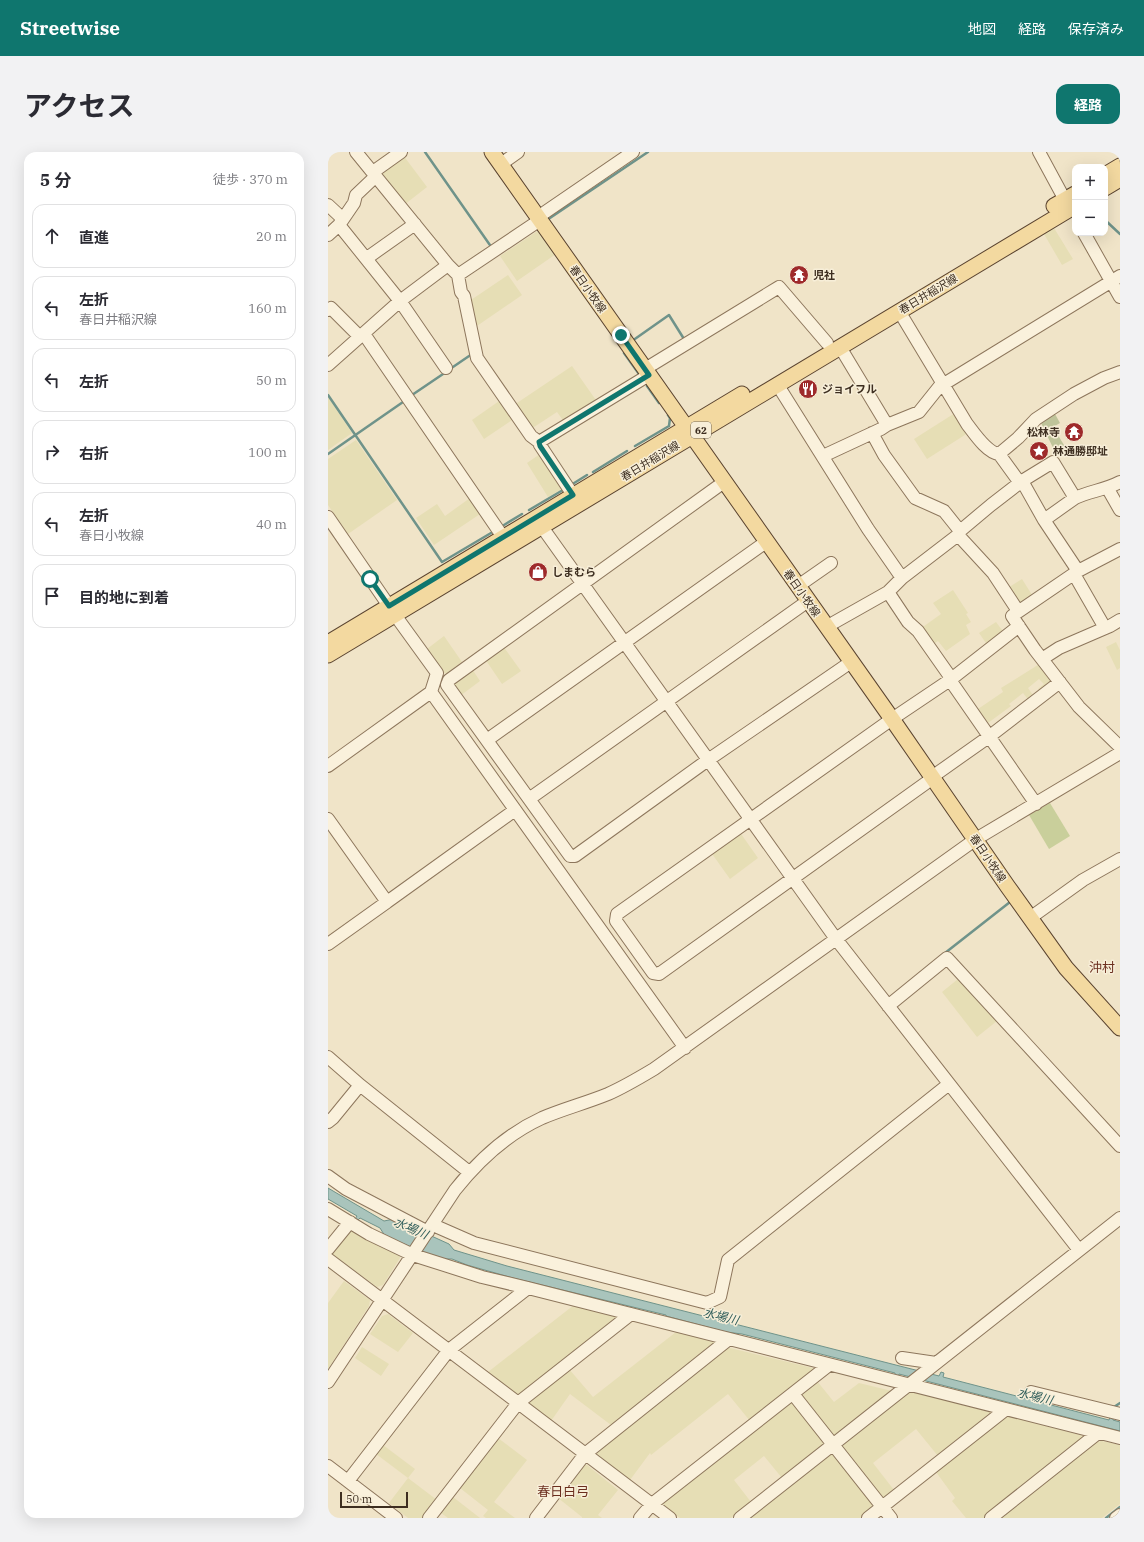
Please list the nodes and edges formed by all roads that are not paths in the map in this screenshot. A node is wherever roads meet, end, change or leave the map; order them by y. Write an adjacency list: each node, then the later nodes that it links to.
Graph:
1 (356, 152): 9 (street)
2 (400, 152): 9 (street)
3 (518, 152): 6 (street)
4 (633, 152): 14 (street)
5 (1039, 152): 13 (street)
6 (496, 158): 14 (main road, 春日小牧線)
7 (1120, 166): 8 (main road)
8 (1108, 173)
9 (375, 174): 15 (street); 16 (street)
10 (1120, 179): 11 (main road)
11 (1108, 186)
12 (328, 205): 15 (street)
13 (1072, 205): 26 (main road, 春日井稲沢線 / 62); 28 (main road, 春日井稲沢線 / 62)
14 (539, 218): 21 (street); 31 (main road, 春日小牧線)
15 (341, 222): 17 (street); 19 (street)
16 (415, 224): 19 (street); 20 (street)
17 (328, 235)
18 (1086, 236): 22 (street)
19 (366, 258): 24 (street)
20 (448, 265): 21 (street); 24 (street)
21 (458, 275): 38 (street)
22 (1116, 279): 23 (street); 34 (street)
23 (1120, 297)
24 (400, 301): 27 (street); 30 (street)
25 (328, 310): 27 (street)
26 (899, 311): 28 (main road, 春日井稲沢線 / 62); 34 (street)
27 (362, 336): 29 (street); 52 (street)
28 (834, 345): 31 (street); 33 (main road, 春日井稲沢線 / 62); 35 (street); 36 (main road, 春日井稲沢線 / 62)
29 (328, 365)
30 (446, 368)
31 (647, 372): 36 (main road, 春日小牧線); 38 (street)
32 (1120, 372): 39 (street)
33 (777, 384): 36 (main road, 春日井稲沢線 / 62); 40 (street)
34 (944, 384): 35 (street); 39 (street)
35 (887, 425): 37 (street)
36 (689, 432): 41 (main road, 春日小牧線); 45 (main road, 春日井稲沢線 / 62); 50 (main road, 春日井稲沢線 / 62)
37 (872, 433): 40 (street); 51 (street)
38 (539, 442): 45 (street)
39 (999, 454): 42 (street)
40 (823, 456): 57 (street)
41 (724, 482): 53 (main road, 春日小牧線); 58 (street)
42 (1021, 482): 46 (street); 49 (street); 51 (street)
43 (1120, 482): 44 (street)
44 (1108, 488): 46 (street); 47 (street)
45 (573, 495): 52 (main road, 春日井稲沢線 / 62)
46 (1075, 498): 49 (street)
47 (1120, 510)
48 (328, 517): 62 (street)
49 (1044, 520): 56 (street)
50 (542, 527): 58 (street); 62 (main road, 春日井稲沢線 / 62)
51 (959, 533): 57 (street); 63 (street)
52 (503, 537): 62 (main road, 春日井稲沢線 / 62)
53 (766, 542): 59 (main road, 春日小牧線); 69 (street)
54 (1120, 549): 56 (street)
55 (831, 563): 59 (street)
56 (1076, 572): 63 (street); 67 (street)
57 (902, 578): 60 (street)
58 (583, 584): 69 (street); 79 (street)
59 (798, 586): 61 (main road, 春日小牧線)
60 (888, 592): 66 (street); 73 (street)
61 (808, 601): 66 (main road, 春日小牧線); 76 (street)
62 (392, 610): 68 (main road, 春日井稲沢線 / 62); 70 (main road, 春日井稲沢線 / 62); 75 (street)
63 (1018, 611): 65 (street)
64 (1120, 620): 67 (street)
65 (1019, 626): 71 (street); 73 (street)
66 (826, 627): 72 (main road, 春日小牧線)
67 (1105, 628): 71 (street)
68 (328, 643)
69 (624, 643): 76 (street); 79 (street)
70 (328, 655)
71 (1042, 659): 74 (street)
72 (851, 662): 77 (main road, 春日小牧線); 81 (street)
73 (950, 679): 77 (street); 78 (street)
74 (1060, 682): 78 (street); 80 (street)
75 (431, 692): 82 (street); 86 (street)
76 (666, 701): 81 (street); 84 (street)
77 (892, 718): 83 (main road, 春日小牧線); 87 (street)
78 (990, 736): 83 (street); 85 (street)
79 (487, 740): 84 (street)
80 (1120, 753): 85 (street)
81 (708, 760): 84 (street); 87 (street)
82 (328, 766)
83 (932, 777): 89 (main road, 春日小牧線); 91 (street)
84 (529, 799)
85 (1036, 804): 89 (street)
86 (515, 810): 92 (street); 98 (street)
87 (750, 819): 91 (street); 91 (street)
88 (328, 820): 92 (street)
89 (976, 840): 93 (main road, 春日小牧線); 94 (street)
90 (1120, 859): 93 (street)
91 (793, 879): 94 (street)
92 (387, 902): 95 (street)
93 (1030, 918): 97 (main road, 春日小牧線)
94 (836, 940): 96 (street); 98 (street)
95 (328, 944)
96 (888, 1006): 100 (street); 103 (street)
97 (1119, 1026)
98 (685, 1048): 104 (street)
99 (328, 1057): 101 (street)
100 (949, 1084): 109 (street); 111 (street)
101 (360, 1085): 102 (street); 104 (street)
102 (328, 1122)
103 (1120, 1146)
104 (469, 1172): 109 (street)
105 (328, 1176): 109 (street)
106 (328, 1209): 108 (street)
107 (1120, 1218): 111 (street)
108 (350, 1222): 110 (street); 112 (street)
109 (430, 1229): 112 (street)
110 (328, 1249)
111 (1079, 1250): 120 (street)
112 (413, 1255): 114 (street); 115 (street)
113 (328, 1259): 115 (street)
114 (528, 1288): 116 (street); 118 (street)
115 (383, 1300): 118 (street); 122 (street)
116 (631, 1314): 117 (street); 126 (street)
117 (729, 1339): 121 (street); 132 (street)
118 (449, 1350): 126 (street); 134 (street)
119 (902, 1358): 120 (street)
120 (934, 1364): 123 (street)
121 (829, 1365): 123 (street); 125 (street)
122 (328, 1382)
123 (909, 1383): 127 (street); 131 (street)
124 (1031, 1392): 128 (street)
125 (793, 1394): 131 (street); 135 (street)
126 (518, 1403): 132 (street); 139 (street)
127 (1004, 1410): 129 (street); 136 (street)
128 (1119, 1413)
129 (1098, 1433): 130 (street); 146 (street)
130 (1120, 1438)
131 (833, 1444): 136 (street); 143 (street)
132 (585, 1454): 135 (street); 140 (street)
133 (328, 1466): 134 (street)
134 (348, 1481): 138 (street)
135 (652, 1504): 141 (street); 142 (street)
136 (882, 1507): 144 (street); 145 (street)
137 (1120, 1515): 147 (street)
138 (396, 1518)
139 (429, 1518)
140 (536, 1518)
141 (640, 1518)
142 (670, 1518)
143 (740, 1518)
144 (868, 1518)
145 (891, 1518)
146 (991, 1518)
147 (1116, 1518)

